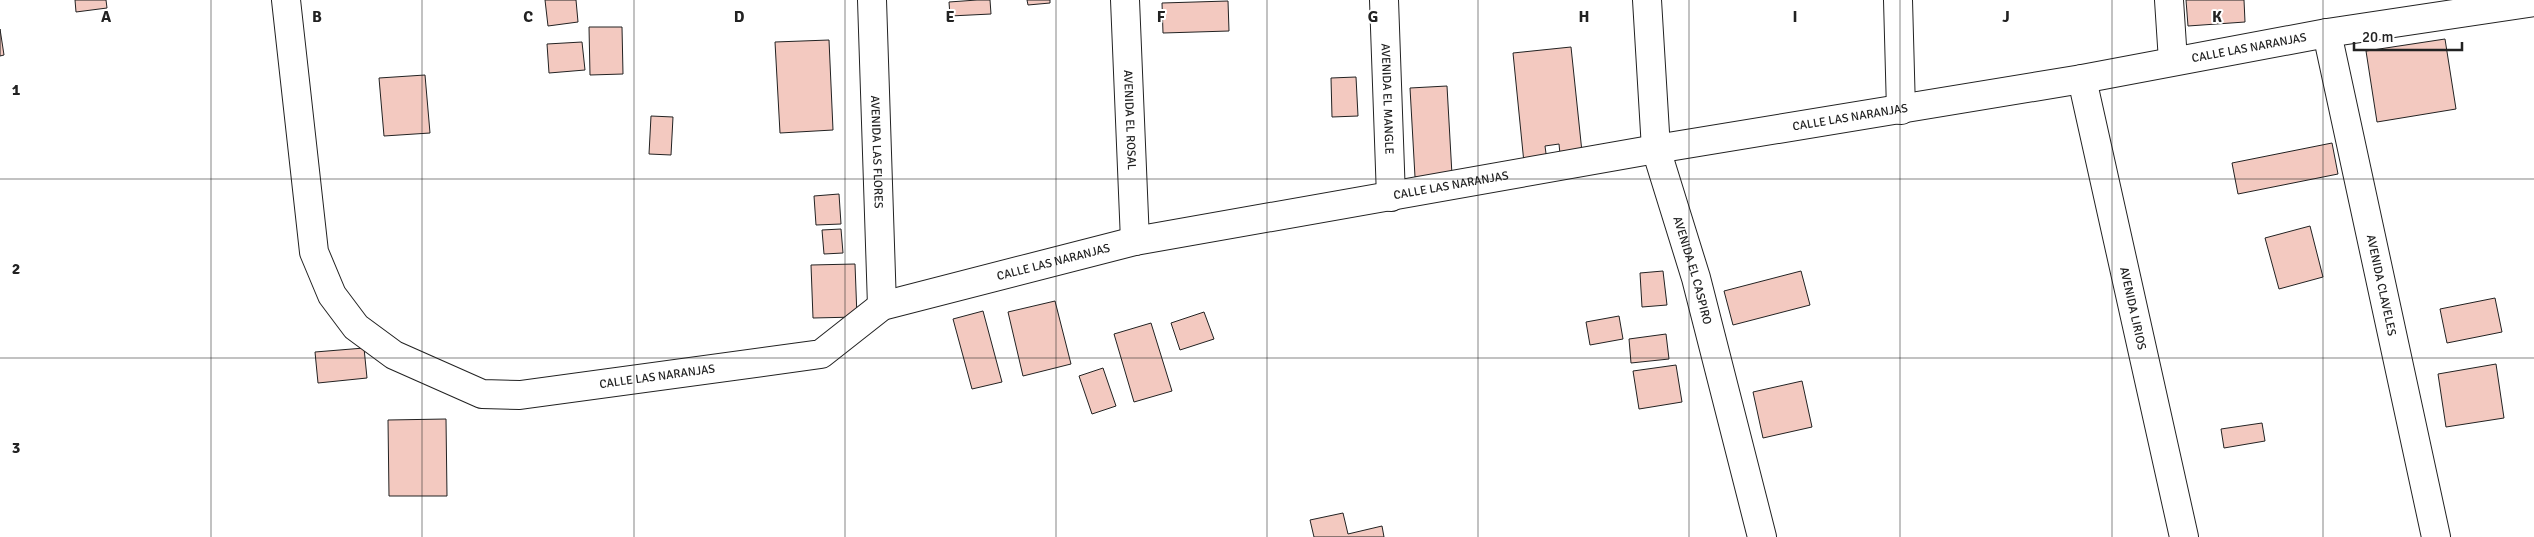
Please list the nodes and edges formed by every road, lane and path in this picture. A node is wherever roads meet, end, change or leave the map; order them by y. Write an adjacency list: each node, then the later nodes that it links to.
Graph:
1 (286, 0): 17 (street, CALLE LAS NARANJAS)
2 (872, 0): 17 (street, AVENIDA LAS FLORES)
3 (1125, 0): 16 (street, AVENIDA EL ROSAL)
4 (1384, 0): 15 (street, AVENIDA EL MANGLE)
5 (1647, 0): 14 (street, AVENIDA EL CASPIRO)
6 (1898, 0): 13 (street)
7 (2169, 0): 11 (street)
8 (2534, 2): 9 (street, CALLE LAS NARANJAS)
9 (2415, 10): 10 (street, CALLE LAS NARANJAS)
10 (2327, 33): 11 (street, CALLE LAS NARANJAS); 20 (street, AVENIDA CLAVELES)
11 (2172, 61): 12 (street, CALLE LAS NARANJAS)
12 (2082, 79): 13 (street, CALLE LAS NARANJAS); 19 (street, AVENIDA LIRIOS)
13 (1901, 110): 14 (street, CALLE LAS NARANJAS)
14 (1656, 149): 15 (street, CALLE LAS NARANJAS); 18 (street, AVENIDA EL CASPIRO)
15 (1391, 197): 16 (street, CALLE LAS NARANJAS)
16 (1135, 240): 17 (street, CALLE LAS NARANJAS)
17 (882, 306)
18 (1762, 537)
19 (2184, 537)
20 (2436, 537)

